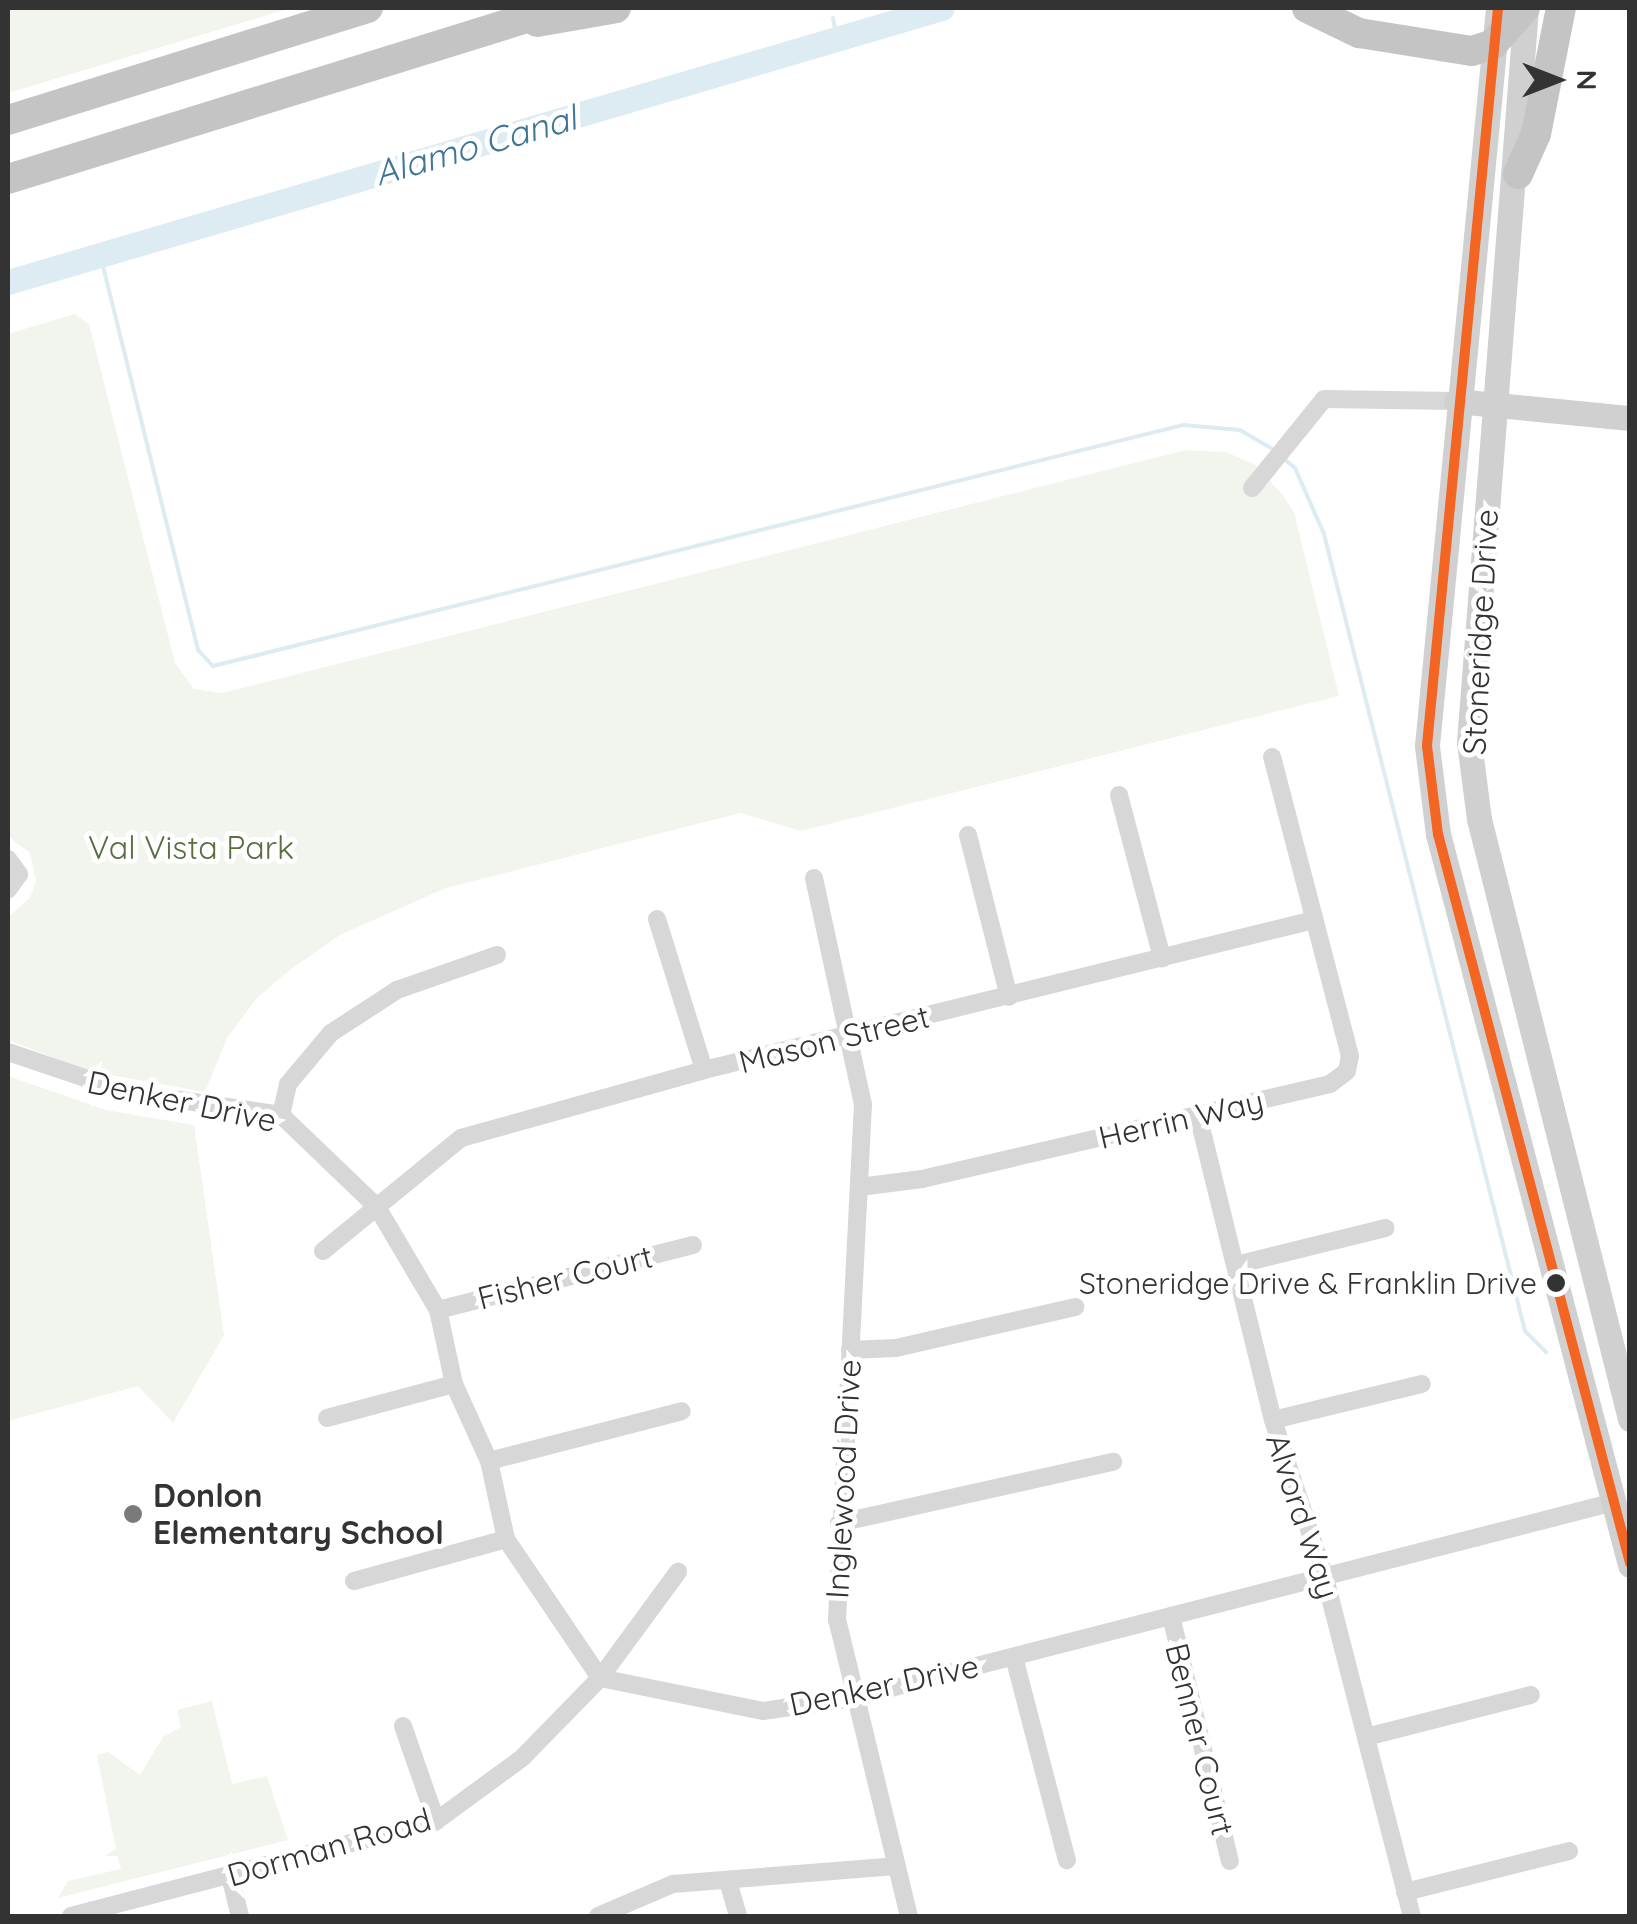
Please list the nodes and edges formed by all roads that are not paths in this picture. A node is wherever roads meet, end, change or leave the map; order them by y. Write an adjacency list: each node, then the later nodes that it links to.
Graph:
1 (368, 8): 10 (highway)
2 (559, 8): 8 (highway)
3 (616, 8): 8 (highway)
4 (1307, 8): 9 (highway)
5 (1498, 8): 9 (main road, Stoneridge Drive)
6 (1525, 8): 9 (highway); 11 (main road, Stoneridge Drive)
7 (1561, 8): 11 (highway)
8 (504, 24): 12 (highway)
9 (1494, 44): 13 (main road, Stoneridge Drive)
10 (8, 120)
11 (1518, 174): 14 (main road, Stoneridge Drive)
12 (8, 179)
13 (1456, 401): 14 (main road); 16 (street); 50 (main road, Stoneridge Drive)
14 (1495, 404): 15 (main road); 46 (main road, Stoneridge Drive)
15 (1630, 418)
16 (1252, 488)
17 (1272, 757): 24 (street)
18 (1119, 795): 26 (street)
19 (968, 836): 27 (street)
20 (8, 859): 22 (street)
21 (814, 878): 28 (street, Inglewood Drive)
22 (8, 890)
23 (657, 919): 30 (street)
24 (1314, 920): 26 (street, Mason Street); 31 (street, Herrin Way)
25 (497, 956): 32 (street)
26 (1162, 958): 27 (street, Mason Street)
27 (1009, 996): 28 (street, Mason Street)
28 (853, 1034): 30 (street, Mason Street); 33 (street, Inglewood Drive)
29 (8, 1052): 32 (street, Denker Drive)
30 (704, 1070): 34 (street, Mason Street)
31 (1198, 1114): 33 (street, Herrin Way); 38 (street, Alvord Way)
32 (281, 1115): 34 (street, Denker Drive)
33 (858, 1187): 41 (street, Inglewood Drive)
34 (378, 1207): 37 (street, Mason Street); 40 (street, Denker Drive)
35 (1385, 1228): 38 (street)
36 (693, 1244): 40 (street, Fisher Court)
37 (322, 1251)
38 (1236, 1265): 47 (street, Alvord Way)
39 (1074, 1307): 41 (street)
40 (438, 1310): 42 (street, Denker Drive)
41 (850, 1350): 51 (street, Inglewood Drive)
42 (454, 1384): 45 (street); 48 (street, Denker Drive)
43 (1422, 1384): 47 (street)
44 (682, 1411): 48 (street)
45 (327, 1418)
46 (1630, 1419)
47 (1273, 1420): 55 (street, Alvord Way)
48 (490, 1461): 52 (street, Denker Drive)
49 (1113, 1462): 51 (street)
50 (1622, 1500): 53 (main road, Stoneridge Drive); 55 (street, Denker Drive)
51 (839, 1523): 61 (street, Inglewood Drive)
52 (506, 1540): 56 (street); 59 (street, Denker Drive)
53 (1630, 1565)
54 (678, 1572): 59 (street, Dorman Road)
55 (1325, 1578): 57 (street, Denker Drive); 63 (street, Alvord Way)
56 (354, 1582)
57 (1171, 1616): 58 (street, Denker Drive); 67 (street, Benner Court)
58 (1014, 1657): 61 (street, Denker Drive); 66 (street)
59 (600, 1678): 61 (street, Denker Drive); 64 (street, Dorman Road)
60 (1531, 1695): 63 (street)
61 (852, 1698): 68 (street, Inglewood Drive)
62 (403, 1726): 64 (street)
63 (1366, 1737): 71 (street, Alvord Way)
64 (436, 1821): 69 (street, Dorman Road)
65 (1569, 1851): 71 (street)
66 (1067, 1860)
67 (1230, 1861)
68 (895, 1866): 70 (street); 76 (street, Inglewood Drive)
69 (230, 1876): 72 (street, Dorman Road); 73 (street)
70 (728, 1880): 74 (street); 75 (street)
71 (1405, 1892): 77 (street, Alvord Way)
72 (72, 1916)
73 (240, 1916)
74 (598, 1916)
75 (738, 1916)
76 (909, 1916)
77 (1412, 1916)

